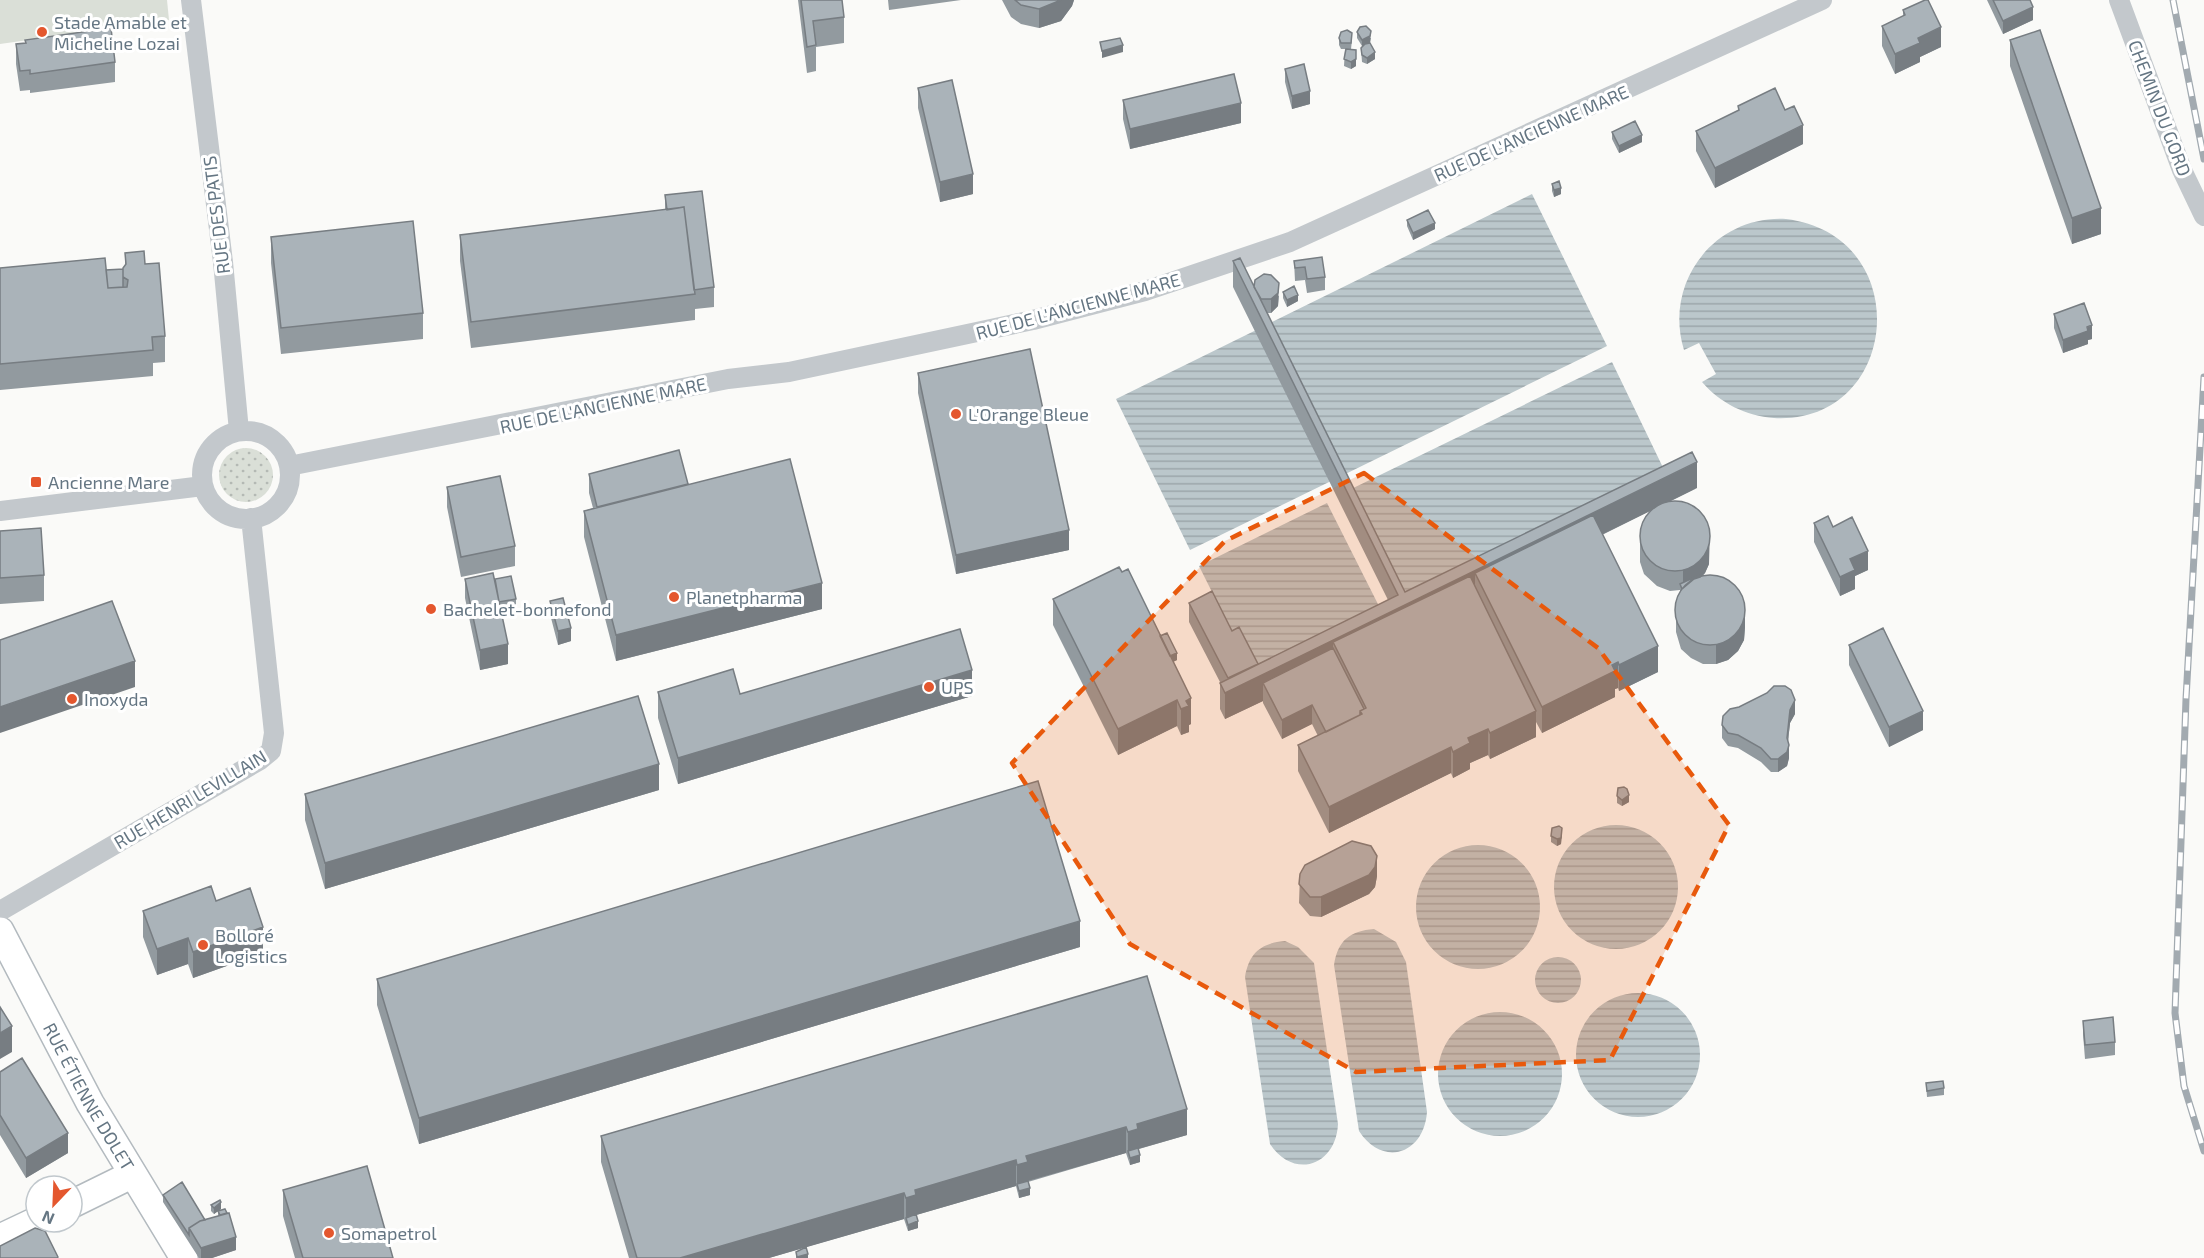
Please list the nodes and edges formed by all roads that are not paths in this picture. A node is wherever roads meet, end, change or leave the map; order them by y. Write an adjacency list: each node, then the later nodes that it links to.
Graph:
1 (191, 0): 5 (street, RUE DES PATIS)
2 (1822, 0): 6 (street, RUE DE L'ANCIENNE MARE)
3 (2119, 0): 4 (street, CHEMIN DU GORD)
4 (2204, 216)
5 (239, 431): 6 (street); 7 (street)
6 (289, 466): 9 (street)
7 (203, 486): 8 (street); 9 (street)
8 (0, 511)
9 (251, 518): 10 (street, RUE HENRI LEVILLAIN)
10 (0, 911)
11 (0, 931): 12 (street, RUE ÉTIENNE DOLET)
12 (131, 1175): 13 (street); 16 (street, RUE ÉTIENNE DOLET)
13 (84, 1198)
14 (24, 1227): 15 (street)
15 (0, 1238)
16 (184, 1258)

